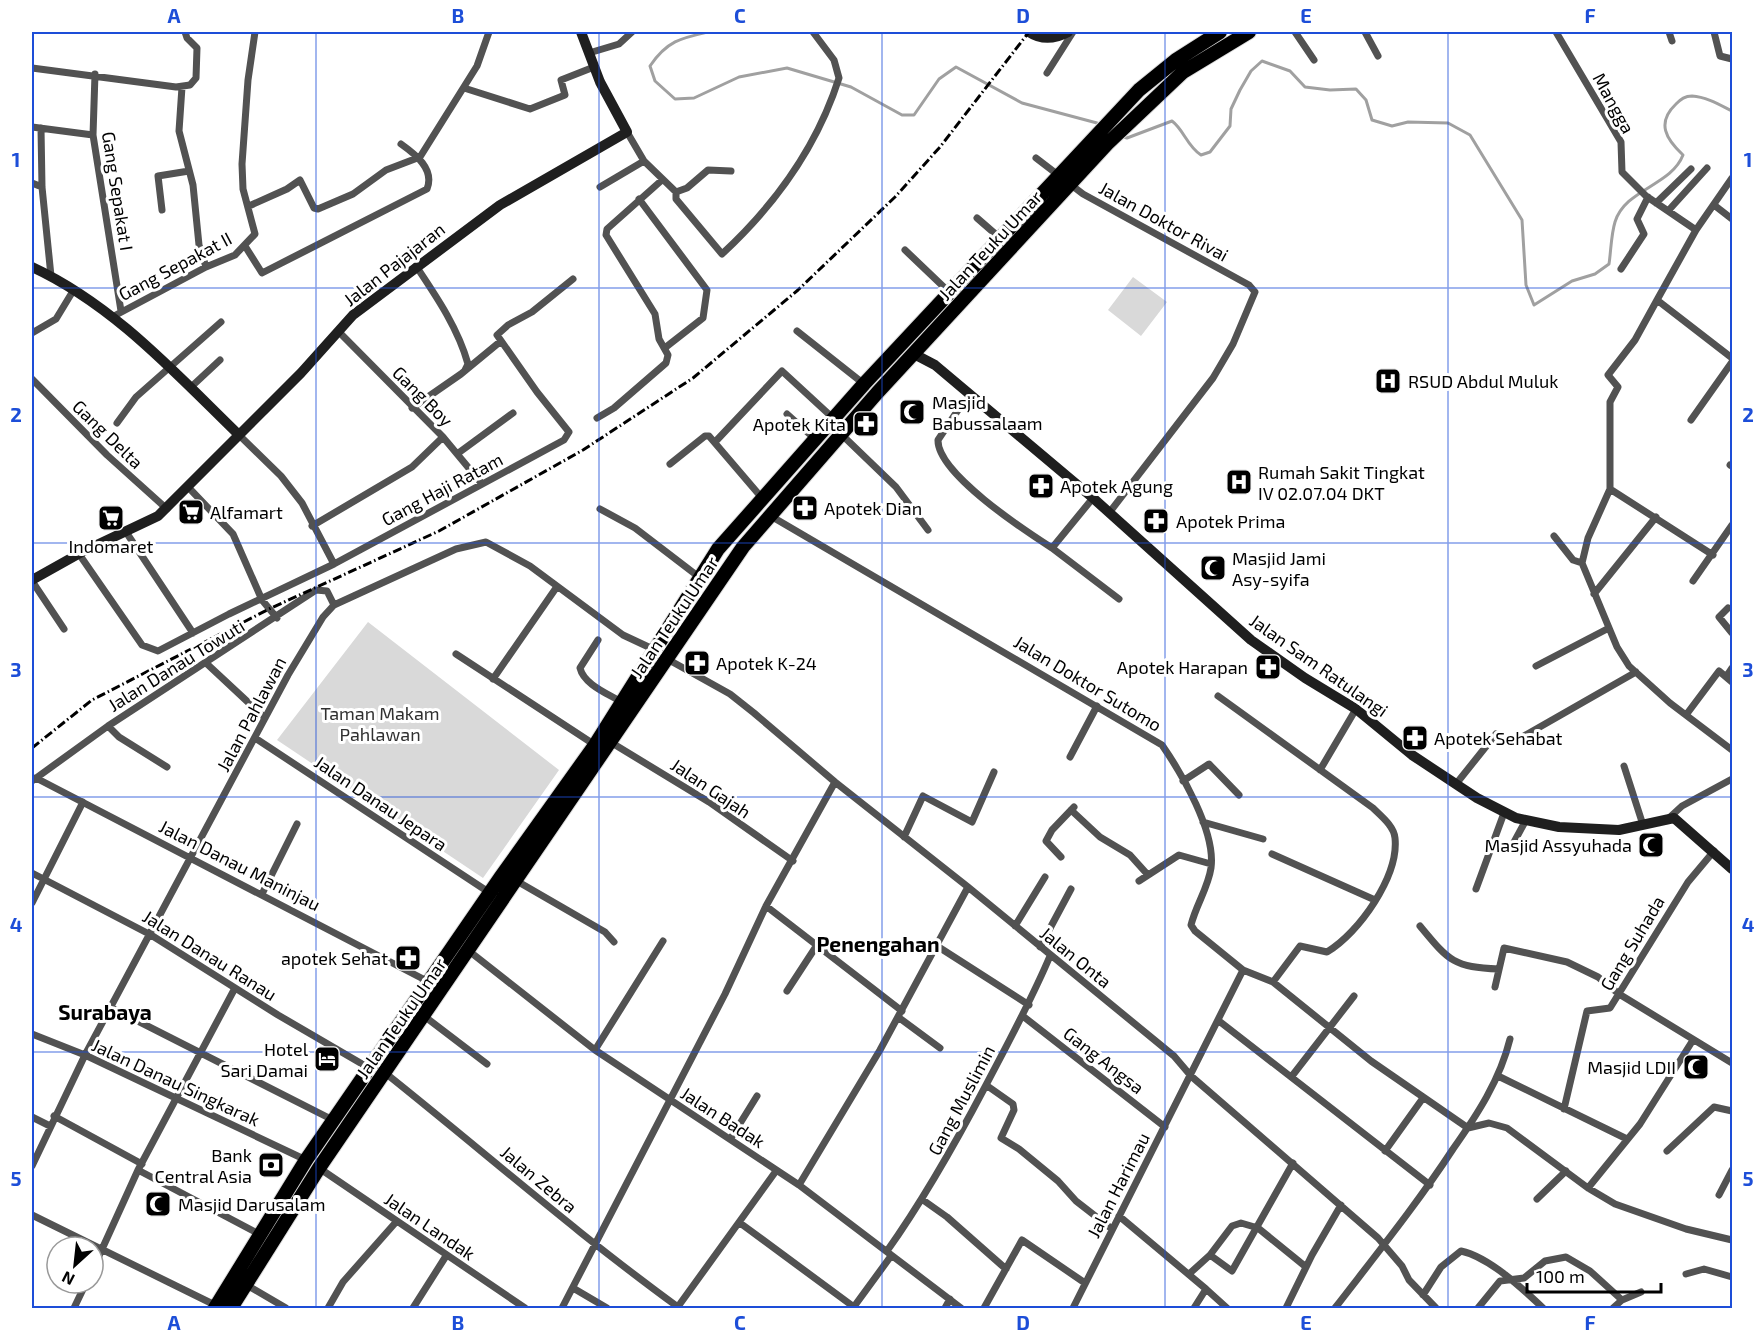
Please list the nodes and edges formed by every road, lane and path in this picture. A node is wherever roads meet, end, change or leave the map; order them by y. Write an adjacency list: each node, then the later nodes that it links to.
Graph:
1 (186, 32): 27 (street)
2 (255, 32): 53 (street, Gang Sepakat II)
3 (489, 32): 28 (street)
4 (581, 32): 19 (street)
5 (632, 32): 19 (street)
6 (813, 32): 48 (street)
7 (1029, 32): 17 (street)
8 (1068, 32): 17 (street)
9 (1073, 32): 25 (street)
10 (1220, 32): 41 (highway, Jalan Teuku Umar)
11 (1249, 32): 45 (highway, Jalan Teuku Umar)
12 (1295, 32): 22 (street)
13 (1365, 32): 20 (street)
14 (1556, 32): 49 (street, Mangga)
15 (1669, 32): 18 (street)
16 (1714, 32): 21 (street)
17 (1047, 35)
18 (1672, 41)
19 (589, 53): 23 (street)
20 (1378, 56)
21 (1732, 59)
22 (1314, 60)
23 (594, 67): 28 (street); 31 (street)
24 (32, 68): 26 (street)
25 (1047, 73)
26 (95, 74): 27 (street); 32 (street, Gang Sepakat I)
27 (182, 87): 39 (street)
28 (465, 88): 34 (street)
29 (32, 127): 30 (street)
30 (41, 128): 32 (street); 46 (street)
31 (627, 132): 36 (street); 62 (street, Jalan Pajajaran)
32 (93, 135): 72 (street, Gang Sepakat I)
33 (401, 144): 34 (street)
34 (420, 158): 53 (street); 60 (street)
35 (1036, 158): 41 (street, Jalan Doktor Rivai)
36 (644, 161): 43 (street); 47 (street)
37 (1707, 168): 55 (street)
38 (1691, 169): 51 (street)
39 (189, 171): 54 (street); 64 (street)
40 (731, 171): 48 (street)
41 (1059, 175): 45 (street, Jalan Doktor Rivai); 59 (highway, Jalan Teuku Umar)
42 (1732, 178): 52 (street)
43 (662, 180): 48 (street); 50 (street)
44 (32, 183): 46 (street)
45 (1069, 185): 70 (highway, Jalan Teuku Umar); 115 (street, Jalan Doktor Rivai)
46 (42, 187): 66 (street)
47 (600, 187)
48 (676, 192)
49 (1647, 197): 51 (street, Mangga); 65 (street)
50 (639, 199): 81 (street); 81 (street)
51 (1656, 203): 55 (street, Mangga)
52 (1714, 205): 57 (street); 58 (street)
53 (249, 206): 60 (street, Gang Sepakat II)
54 (162, 210)
55 (1668, 211): 58 (street, Mangga)
56 (977, 218): 59 (street)
57 (1732, 219)
58 (1696, 230): 71 (street)
59 (1000, 238): 68 (highway, Jalan Teuku Umar)
60 (245, 246): 64 (street, Gang Sepakat II)
61 (905, 250): 68 (street)
62 (416, 266): 77 (street, Jalan Pajajaran); 87 (street)
63 (32, 267): 66 (street)
64 (206, 267): 72 (street, Gang Sepakat II)
65 (1621, 269)
66 (51, 276): 69 (street)
67 (573, 279): 79 (street)
68 (953, 288): 70 (highway); 73 (highway, Jalan Teuku Umar)
69 (73, 291): 72 (street); 78 (street)
70 (969, 294): 76 (highway, Jalan Teuku Umar)
71 (1657, 300): 84 (street); 110 (street)
72 (118, 314): 86 (street)
73 (923, 320): 76 (highway); 89 (highway, Jalan Teuku Umar)
74 (221, 322): 86 (street)
75 (797, 331): 89 (street)
76 (935, 331): 80 (highway, Jalan Teuku Umar)
77 (339, 332): 92 (street, Gang Boy); 101 (street, Jalan Pajajaran)
78 (32, 333)
79 (501, 341): 87 (street); 104 (street)
80 (924, 342): 82 (highway, Jalan Teuku Umar); 85 (street, Jalan Sam Ratulangi)
81 (666, 347): 95 (street)
82 (914, 354): 85 (street, Jalan Sam Ratulangi); 100 (highway, Jalan Teuku Umar)
83 (220, 360): 90 (street)
84 (1732, 360): 97 (street)
85 (935, 365): 91 (street, Jalan Sam Ratulangi)
86 (168, 366): 90 (street); 98 (street)
87 (465, 370): 92 (street)
88 (33, 383): 113 (street, Gang Delta)
89 (864, 384): 96 (highway, Jalan Teuku Umar)
90 (190, 388): 101 (street)
91 (971, 395): 112 (street, Jalan Sam Ratulangi); 123 (street)
92 (412, 408): 102 (street, Gang Boy)
93 (513, 413): 106 (street)
94 (787, 414): 103 (street)
95 (597, 418)
96 (833, 418): 103 (highway, Jalan Teuku Umar); 105 (street)
97 (1691, 420)
98 (117, 423)
99 (576, 431): 104 (street, Gang Haji Ratam)
100 (840, 434): 116 (highway, Jalan Teuku Umar); 120 (street)
101 (239, 435): 109 (street, Jalan Pajajaran); 119 (street)
102 (443, 436): 106 (street, Gang Boy); 119 (street)
103 (815, 438): 111 (highway, Jalan Teuku Umar)
104 (566, 439): 108 (street, Gang Haji Ratam)
105 (716, 441): 107 (street); 111 (street)
106 (457, 454): 108 (street, Gang Boy)
107 (669, 464)
108 (482, 484): 127 (street, Gang Haji Ratam)
109 (189, 488): 113 (street, Jalan Pajajaran); 134 (street)
110 (1610, 489): 117 (street); 126 (street)
111 (762, 498): 128 (highway, Jalan Teuku Umar)
112 (1093, 498): 115 (street, Jalan Sam Ratulangi); 123 (street)
113 (167, 509): 121 (street, Jalan Pajajaran)
114 (600, 509): 128 (street)
115 (1109, 513): 156 (street, Jalan Sam Ratulangi)
116 (769, 515): 145 (highway, Jalan Teuku Umar); 155 (street, Jalan Doktor Sutomo)
117 (1656, 517): 125 (street); 132 (street)
118 (1732, 525): 125 (street)
119 (312, 526): 127 (street)
120 (928, 530)
121 (126, 532): 124 (street, Jalan Pajajaran); 140 (street)
122 (1554, 536): 126 (street)
123 (1052, 548): 133 (street)
124 (79, 554): 129 (street, Jalan Pajajaran); 140 (street, Gang Haji Ratam)
125 (1713, 555): 130 (street)
126 (1582, 563): 132 (street)
127 (334, 564): 134 (street, Gang Haji Ratam)
128 (699, 576): 143 (highway, Jalan Teuku Umar)
129 (32, 581): 139 (street)
130 (1693, 581)
131 (556, 588): 135 (street, Jalan Pahlawan); 143 (street, Jalan Pahlawan); 151 (street)
132 (1594, 594): 138 (street)
133 (1119, 599)
134 (262, 600): 137 (street); 140 (street, Gang Haji Ratam)
135 (334, 605): 137 (street, Jalan Danau Towuti); 158 (street, Jalan Pahlawan)
136 (1728, 608): 141 (street)
137 (277, 618): 146 (street, Jalan Danau Towuti)
138 (1609, 628): 147 (street); 149 (street)
139 (64, 629)
140 (193, 633)
141 (1732, 633)
142 (598, 640): 154 (street)
143 (655, 650): 154 (highway, Jalan Teuku Umar)
144 (456, 654): 151 (street)
145 (669, 660): 161 (highway, Jalan Teuku Umar); 173 (street, Jalan Onta)
146 (206, 663): 158 (street); 159 (street, Jalan Danau Towuti)
147 (1536, 666)
148 (1732, 669): 150 (street)
149 (1636, 672): 157 (street); 174 (street)
150 (1726, 676): 152 (street); 157 (street)
151 (494, 679): 162 (street)
152 (1732, 682)
153 (1218, 696): 167 (street)
154 (623, 703): 162 (highway, Jalan Teuku Umar)
155 (1097, 706): 164 (street); 172 (street, Jalan Doktor Sutomo)
156 (1356, 709): 167 (street); 174 (street, Jalan Sam Ratulangi)
157 (1686, 715): 163 (street)
158 (266, 718): 160 (street, Jalan Pahlawan)
159 (108, 726): 166 (street); 170 (street, Jalan Danau Towuti)
160 (255, 738): 188 (street, Jalan Pahlawan); 202 (street, Jalan Danau Jepara)
161 (612, 743): 169 (highway, Jalan Teuku Umar); 190 (street, Jalan Gajah)
162 (595, 745): 169 (highway, Jalan Teuku Umar)
163 (1732, 750)
164 (1070, 757)
165 (1624, 766): 182 (street)
166 (167, 767)
167 (1320, 770): 204 (street)
168 (994, 772): 183 (street)
169 (580, 777): 195 (highway, Jalan Teuku Umar)
170 (34, 779): 176 (street, Jalan Danau Maninjau)
171 (1732, 779): 178 (street)
172 (1183, 781): 175 (street); 180 (street, Jalan Doktor Sutomo)
173 (835, 782): 183 (street, Jalan Onta); 190 (street)
174 (1456, 784): 177 (street, Jalan Sam Ratulangi)
175 (1239, 795)
176 (83, 802): 188 (street, Jalan Danau Maninjau); 197 (street)
177 (1504, 813): 179 (street, Jalan Sam Ratulangi); 201 (street)
178 (1669, 818): 182 (street, Jalan Sam Ratulangi); 186 (street)
179 (1526, 820): 182 (street, Jalan Sam Ratulangi); 185 (street)
180 (1203, 822): 184 (street); 191 (street, Jalan Doktor Sutomo)
181 (297, 824): 203 (street)
182 (1643, 825)
183 (904, 837): 199 (street, Jalan Onta)
184 (1263, 839)
185 (1514, 844)
186 (1714, 851): 192 (street); 226 (street, Gang Suhada)
187 (1272, 854): 204 (street)
188 (192, 857): 203 (street, Jalan Danau Maninjau); 209 (street, Jalan Pahlawan)
189 (1061, 857): 194 (street)
190 (793, 861): 206 (street)
191 (1211, 864): 194 (street); 220 (street, Jalan Doktor Sutomo)
192 (1732, 868)
193 (32, 873): 197 (street, Jalan Danau Ranau)
194 (1148, 875): 198 (street)
195 (510, 876): 202 (highway, Jalan Teuku Umar); 211 (street); 217 (highway, Jalan Teuku Umar)
196 (1045, 877): 207 (street)
197 (44, 879): 205 (street); 209 (street, Jalan Danau Ranau)
198 (1139, 881)
199 (968, 887): 207 (street, Jalan Onta); 214 (street)
200 (1071, 889): 215 (street)
201 (1476, 889)
202 (490, 893): 221 (highway, Jalan Teuku Umar)
203 (262, 894): 221 (street, Jalan Danau Maninjau)
204 (1375, 900): 222 (street)
205 (32, 903)
206 (766, 906): 213 (street); 253 (street)
207 (1015, 926): 215 (street, Jalan Onta)
208 (1420, 926): 219 (street)
209 (151, 935): 224 (street, Jalan Danau Ranau); 229 (street, Jalan Pahlawan)
210 (663, 941): 239 (street)
211 (614, 942)
212 (1497, 942): 216 (street)
213 (817, 945): 225 (street); 230 (street)
214 (937, 946): 228 (street); 230 (street)
215 (1040, 947): 218 (street, Jalan Onta)
216 (1504, 948): 219 (street); 226 (street)
217 (469, 951): 231 (highway, Jalan Teuku Umar); 239 (street, Jalan Badak)
218 (1050, 956): 228 (street, Gang Muslimin); 246 (street, Jalan Onta)
219 (1499, 969): 223 (street)
220 (1243, 970): 222 (street); 233 (street, Jalan Harimau)
221 (429, 981): 244 (highway, Jalan Teuku Umar)
222 (1274, 982): 234 (street)
223 (1495, 987)
224 (235, 988): 240 (street); 244 (street, Jalan Danau Ranau)
225 (787, 991)
226 (1619, 994): 237 (street); 254 (street, Gang Suhada)
227 (1354, 996): 234 (street)
228 (1029, 1005): 232 (street, Gang Muslimin)
229 (112, 1008): 240 (street); 241 (street, Jalan Pahlawan)
230 (900, 1014): 238 (street); 274 (street)
231 (424, 1016): 243 (street); 245 (highway, Jalan Teuku Umar)
232 (1024, 1017): 249 (street, Gang Muslimin); 260 (street, Gang Angsa)
233 (1219, 1021): 246 (street, Jalan Harimau); 247 (street)
234 (1329, 1026): 247 (street); 251 (street)
235 (32, 1034): 241 (street, Jalan Danau Singkarak)
236 (1510, 1039): 248 (street)
237 (1693, 1040): 242 (street); 263 (street)
238 (940, 1048)
239 (595, 1050): 253 (street, Jalan Badak)
240 (202, 1054): 252 (street); 258 (street)
241 (85, 1055): 252 (street, Jalan Danau Singkarak); 256 (street, Jalan Pahlawan)
242 (1732, 1063)
243 (487, 1064)
244 (369, 1068): 258 (highway, Jalan Teuku Umar)
245 (384, 1072): 270 (highway, Jalan Teuku Umar); 292 (street, Jalan Zebra)
246 (1191, 1076): 260 (street, Jalan Harimau); 267 (street, Jalan Onta)
247 (1292, 1076): 264 (street)
248 (1498, 1076): 254 (street); 261 (street)
249 (986, 1085): 279 (street, Gang Muslimin); 285 (street)
250 (757, 1096): 262 (street)
251 (1423, 1098): 261 (street); 264 (street)
252 (178, 1099): 266 (street, Jalan Danau Singkarak); 269 (street)
253 (670, 1100): 262 (street, Jalan Badak); 292 (street)
254 (1564, 1109): 263 (street)
255 (1732, 1111): 265 (street)
256 (54, 1116): 259 (street, Jalan Pahlawan); 269 (street)
257 (32, 1117): 259 (street)
258 (333, 1120): 266 (highway, Jalan Teuku Umar)
259 (50, 1126): 268 (street, Jalan Pahlawan)
260 (1165, 1126): 282 (street, Jalan Harimau)
261 (1468, 1128): 273 (street); 275 (street)
262 (731, 1138): 272 (street, Jalan Badak)
263 (1627, 1139): 276 (street)
264 (1384, 1151): 275 (street)
265 (1666, 1151)
266 (306, 1160): 287 (highway, Jalan Teuku Umar)
267 (1293, 1163): 280 (street, Jalan Onta); 286 (street)
268 (32, 1166)
269 (140, 1167): 287 (street); 290 (street)
270 (319, 1168): 283 (street, Jalan Landak); 304 (highway, Jalan Teuku Umar)
271 (1732, 1170): 277 (street)
272 (776, 1171): 274 (street, Jalan Badak); 284 (street)
273 (1566, 1171): 276 (street); 278 (street)
274 (799, 1185): 294 (street, Jalan Badak)
275 (1430, 1185): 291 (street)
276 (1588, 1188): 289 (street)
277 (1719, 1196)
278 (1537, 1199)
279 (923, 1200): 294 (street, Gang Muslimin); 298 (street)
280 (1341, 1205): 291 (street, Jalan Onta); 297 (street)
281 (32, 1215): 288 (street)
282 (1119, 1216): 285 (street, Jalan Harimau); 299 (street)
283 (396, 1222): 296 (street, Jalan Landak); 313 (street)
284 (740, 1223): 318 (street); 319 (street)
285 (1112, 1228): 303 (street, Jalan Harimau)
286 (1258, 1228): 295 (street); 295 (street); 297 (street)
287 (259, 1234): 311 (highway, Jalan Teuku Umar)
288 (71, 1235)
289 (1732, 1240)
290 (105, 1244)
291 (1384, 1245): 308 (street, Jalan Onta); 327 (street)
292 (594, 1246): 305 (street); 318 (street, Jalan Zebra)
293 (105, 1252): 311 (street)
294 (889, 1254): 309 (street, Jalan Badak); 319 (street, Gang Muslimin)
295 (1210, 1255): 299 (street)
296 (446, 1256): 314 (street); 315 (street, Jalan Landak)
297 (1306, 1267): 326 (street)
298 (1006, 1269): 303 (street); 322 (street)
299 (1189, 1274): 306 (street)
300 (1686, 1274): 301 (street)
301 (1732, 1277)
302 (1510, 1279): 308 (street); 310 (street); 329 (street); 330 (street)
303 (1085, 1283): 323 (street, Jalan Harimau)
304 (245, 1284): 311 (highway, Jalan Teuku Umar); 312 (street)
305 (573, 1288): 316 (street); 317 (street)
306 (1206, 1290): 324 (street); 325 (street)
307 (1641, 1292): 310 (street)
308 (1423, 1295): 328 (street, Jalan Onta)
309 (950, 1299): 320 (street); 321 (street, Jalan Badak)
310 (1622, 1300): 331 (street)
311 (221, 1308)
312 (286, 1308)
313 (328, 1308)
314 (413, 1308)
315 (525, 1308)
316 (562, 1308)
317 (607, 1308)
318 (677, 1308)
319 (854, 1308)
320 (945, 1308)
321 (960, 1308)
322 (984, 1308)
323 (1073, 1308)
324 (1194, 1308)
325 (1227, 1308)
326 (1286, 1308)
327 (1335, 1308)
328 (1436, 1308)
329 (1478, 1308)
330 (1543, 1308)
331 (1613, 1308)

